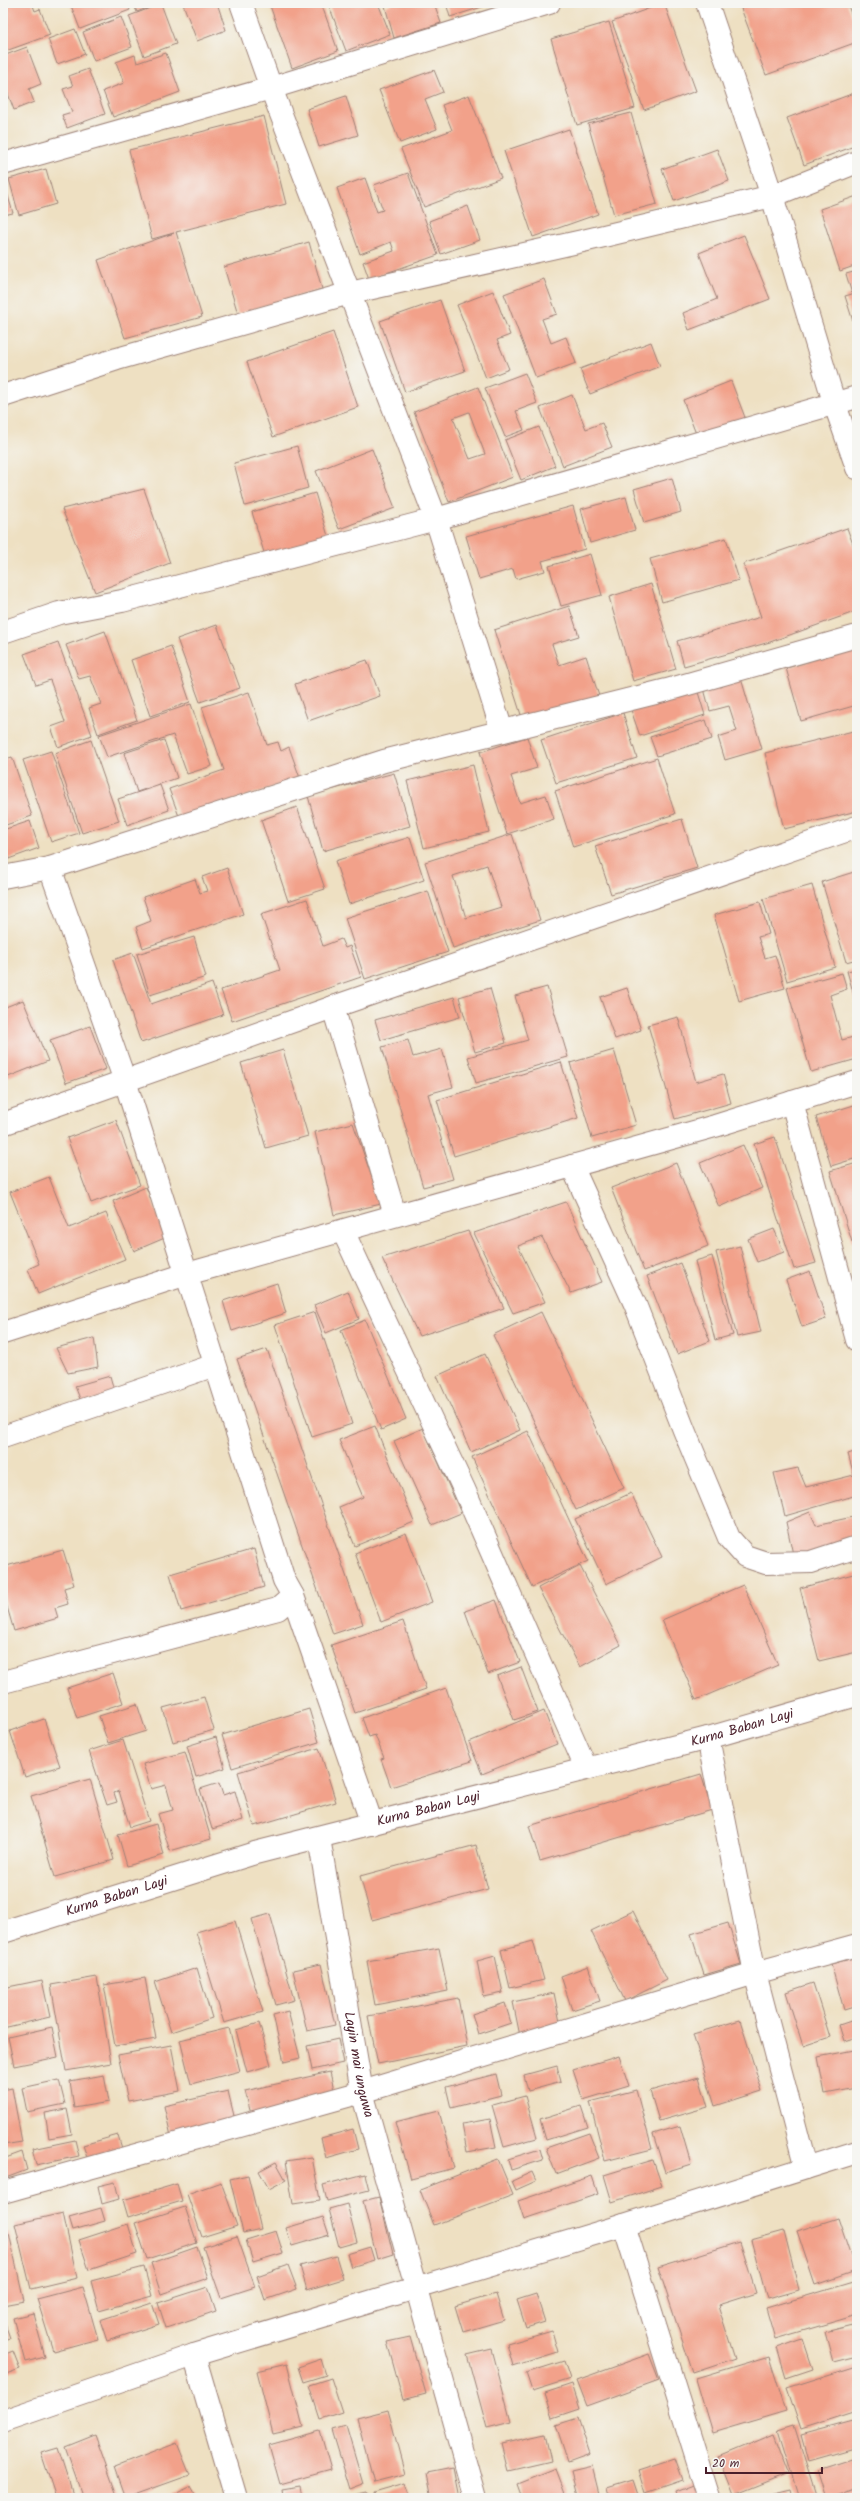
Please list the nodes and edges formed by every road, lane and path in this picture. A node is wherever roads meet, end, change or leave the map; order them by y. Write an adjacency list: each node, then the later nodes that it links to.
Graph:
1 (241, 3): 4 (street)
2 (549, 3): 4 (street)
3 (707, 3): 7 (street)
4 (271, 88): 6 (street); 8 (street)
5 (857, 162): 7 (street)
6 (3, 164)
7 (772, 196): 8 (street); 11 (street)
8 (350, 293): 9 (street); 13 (street)
9 (3, 396)
10 (857, 396): 11 (street)
11 (834, 402): 12 (street); 13 (street)
12 (857, 468)
13 (436, 519): 14 (street); 16 (street)
14 (3, 632)
15 (857, 636): 16 (street)
16 (502, 731): 18 (street)
17 (857, 827): 20 (street)
18 (50, 868): 19 (street); 21 (street)
19 (3, 877)
20 (332, 1007): 21 (street); 26 (street)
21 (125, 1081): 24 (street); 28 (street)
22 (857, 1082): 23 (street)
23 (792, 1102): 25 (street); 30 (street)
24 (3, 1124)
25 (572, 1166): 26 (street); 33 (street)
26 (395, 1215): 27 (street)
27 (343, 1231): 28 (street); 38 (street)
28 (187, 1274): 29 (street); 31 (street)
29 (3, 1333)
30 (857, 1340)
31 (215, 1365): 32 (street); 34 (street)
32 (3, 1437)
33 (857, 1546)
34 (293, 1596): 35 (street); 39 (street)
35 (3, 1682)
36 (857, 1694): 37 (street, Kurna Baban Layi)
37 (708, 1738): 38 (street, Kurna Baban Layi); 43 (street)
38 (586, 1768): 39 (street, Kurna Baban Layi)
39 (372, 1824): 40 (street, Kurna Baban Layi)
40 (319, 1838): 41 (street, Kurna Baban Layi); 44 (street, Layin mai unguwa)
41 (3, 1932)
42 (857, 1944): 43 (street)
43 (755, 1973): 44 (street); 46 (street)
44 (362, 2092): 47 (street); 49 (street, Layin mai unguwa)
45 (857, 2152): 46 (street)
46 (806, 2168): 48 (street)
47 (3, 2192)
48 (624, 2225): 49 (street); 54 (street)
49 (417, 2287): 50 (street); 53 (street, Layin mai unguwa)
50 (194, 2355): 51 (street); 52 (street)
51 (3, 2421)
52 (236, 2498)
53 (475, 2498)
54 (709, 2498)

